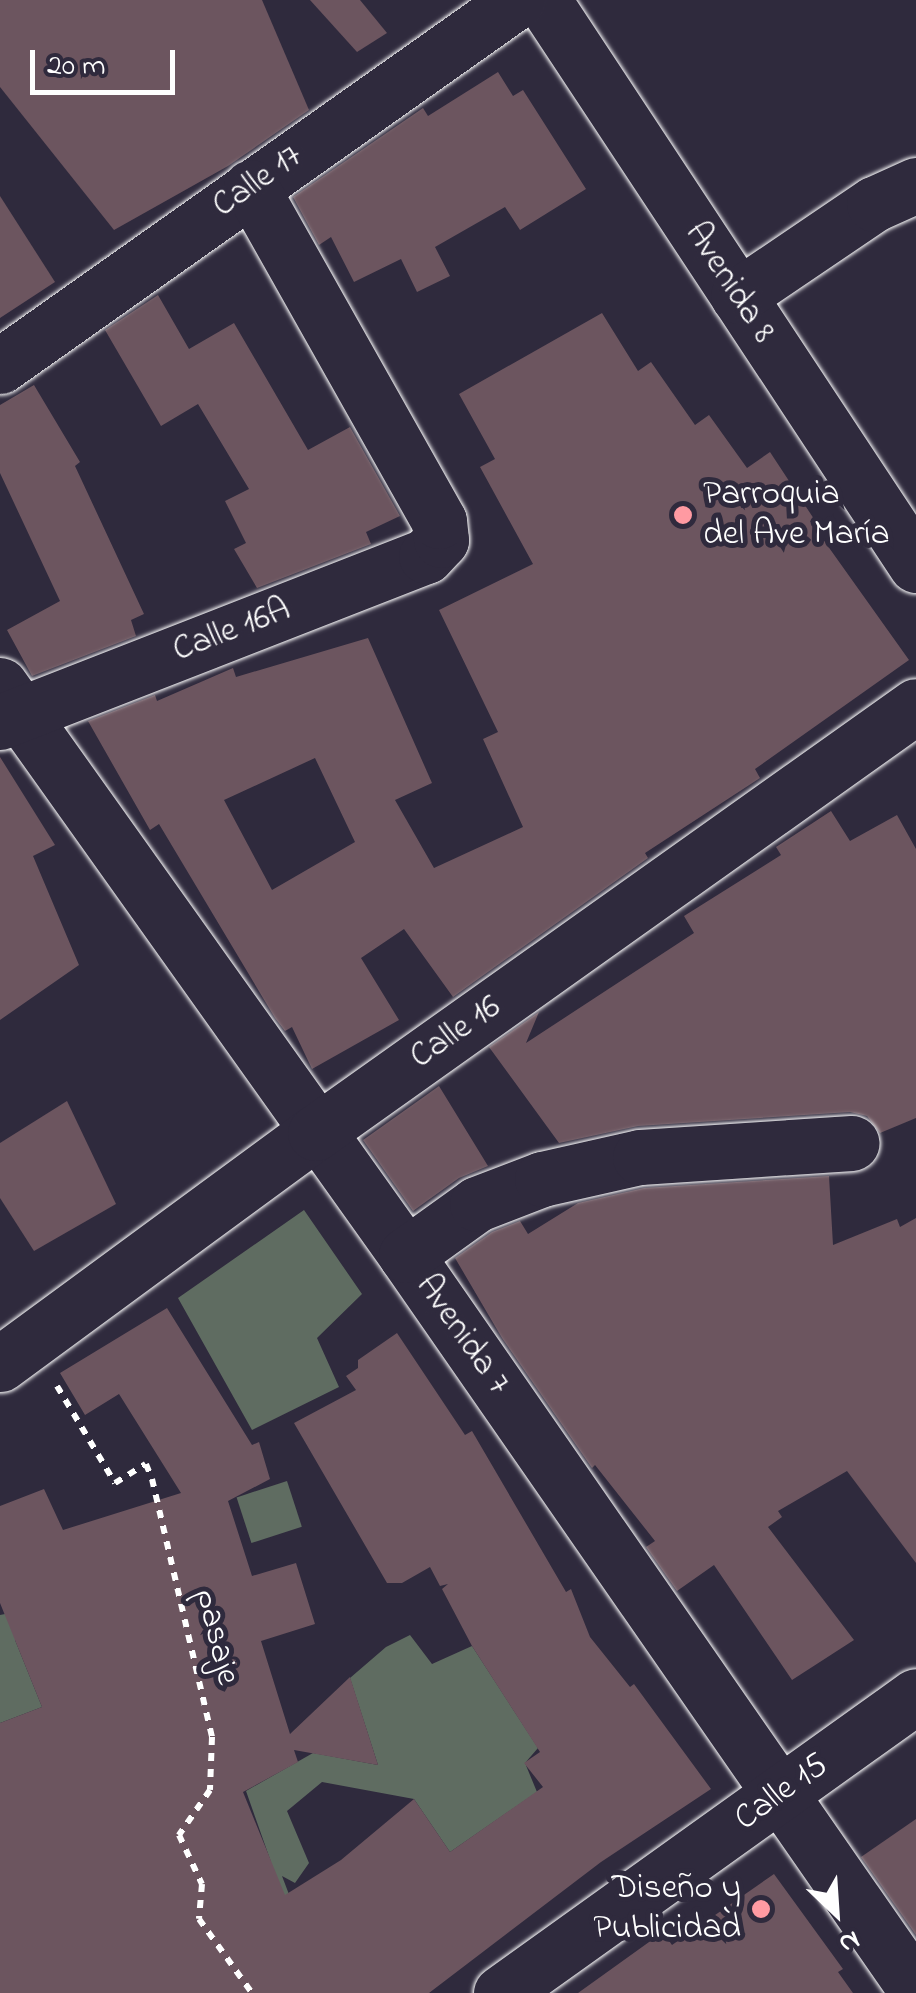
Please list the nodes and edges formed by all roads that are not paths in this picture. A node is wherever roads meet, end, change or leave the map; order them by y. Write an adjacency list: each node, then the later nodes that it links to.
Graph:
1 (518, 0): 4 (street, Calle 17)
2 (544, 0): 5 (street, Avenida 8)
3 (916, 184): 5 (street)
4 (251, 187): 6 (street, Calle 17); 9 (street, Calle 16A)
5 (738, 296): 7 (street, Avenida 8)
6 (0, 366)
7 (916, 564)
8 (916, 706): 10 (street, Calle 16)
9 (6, 707): 10 (street, Avenida 7)
10 (315, 1133): 12 (street, Avenida 7); 13 (street, Calle 16)
11 (852, 1142): 12 (street)
12 (406, 1255): 15 (street, Avenida 7)
13 (16, 1353)
14 (916, 1696): 15 (street, Calle 15)
15 (783, 1793): 16 (street, Avenida 7); 17 (street, Calle 15)
16 (916, 1990)
17 (502, 1993)

